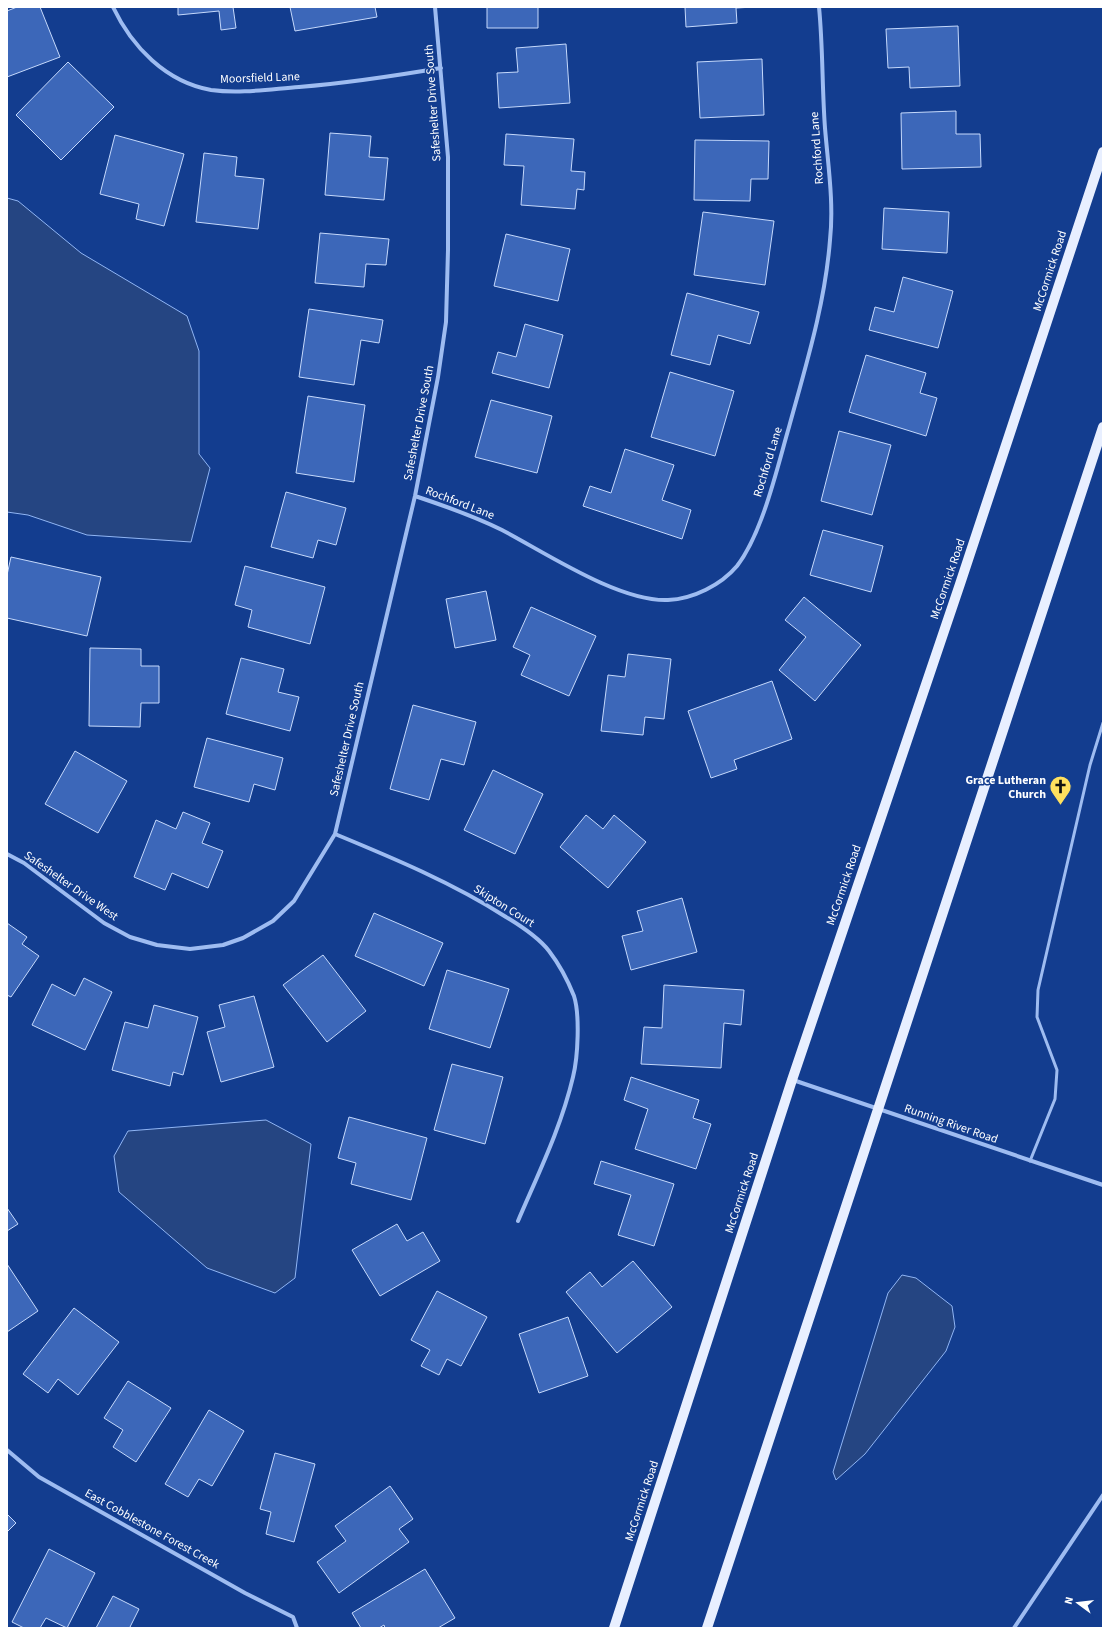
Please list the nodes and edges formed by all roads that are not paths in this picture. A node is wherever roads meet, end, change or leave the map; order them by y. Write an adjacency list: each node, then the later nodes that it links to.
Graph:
1 (113, 7): 4 (street, Moorsfield Lane)
2 (435, 7): 4 (street, Safeshelter Drive South)
3 (819, 7): 7 (street, Rochford Lane)
4 (441, 68): 7 (street, Safeshelter Drive South)
5 (1103, 152): 11 (main road, McCormick Road)
6 (1103, 427): 12 (main road)
7 (415, 496): 9 (street, Safeshelter Drive South)
8 (1103, 723): 13 (lane)
9 (335, 834): 10 (street, Safeshelter Drive West); 15 (street, Skipton Court)
10 (7, 854)
11 (792, 1080): 12 (street, Running River Road); 19 (main road, McCormick Road)
12 (877, 1109): 13 (street, Running River Road); 20 (main road)
13 (1030, 1161): 14 (street, Running River Road)
14 (1103, 1185)
15 (518, 1221)
16 (7, 1450): 18 (street, East Cobblestone Forest Creek)
17 (1103, 1494): 21 (street)
18 (297, 1628)
19 (614, 1628)
20 (707, 1628)
21 (1014, 1628)

